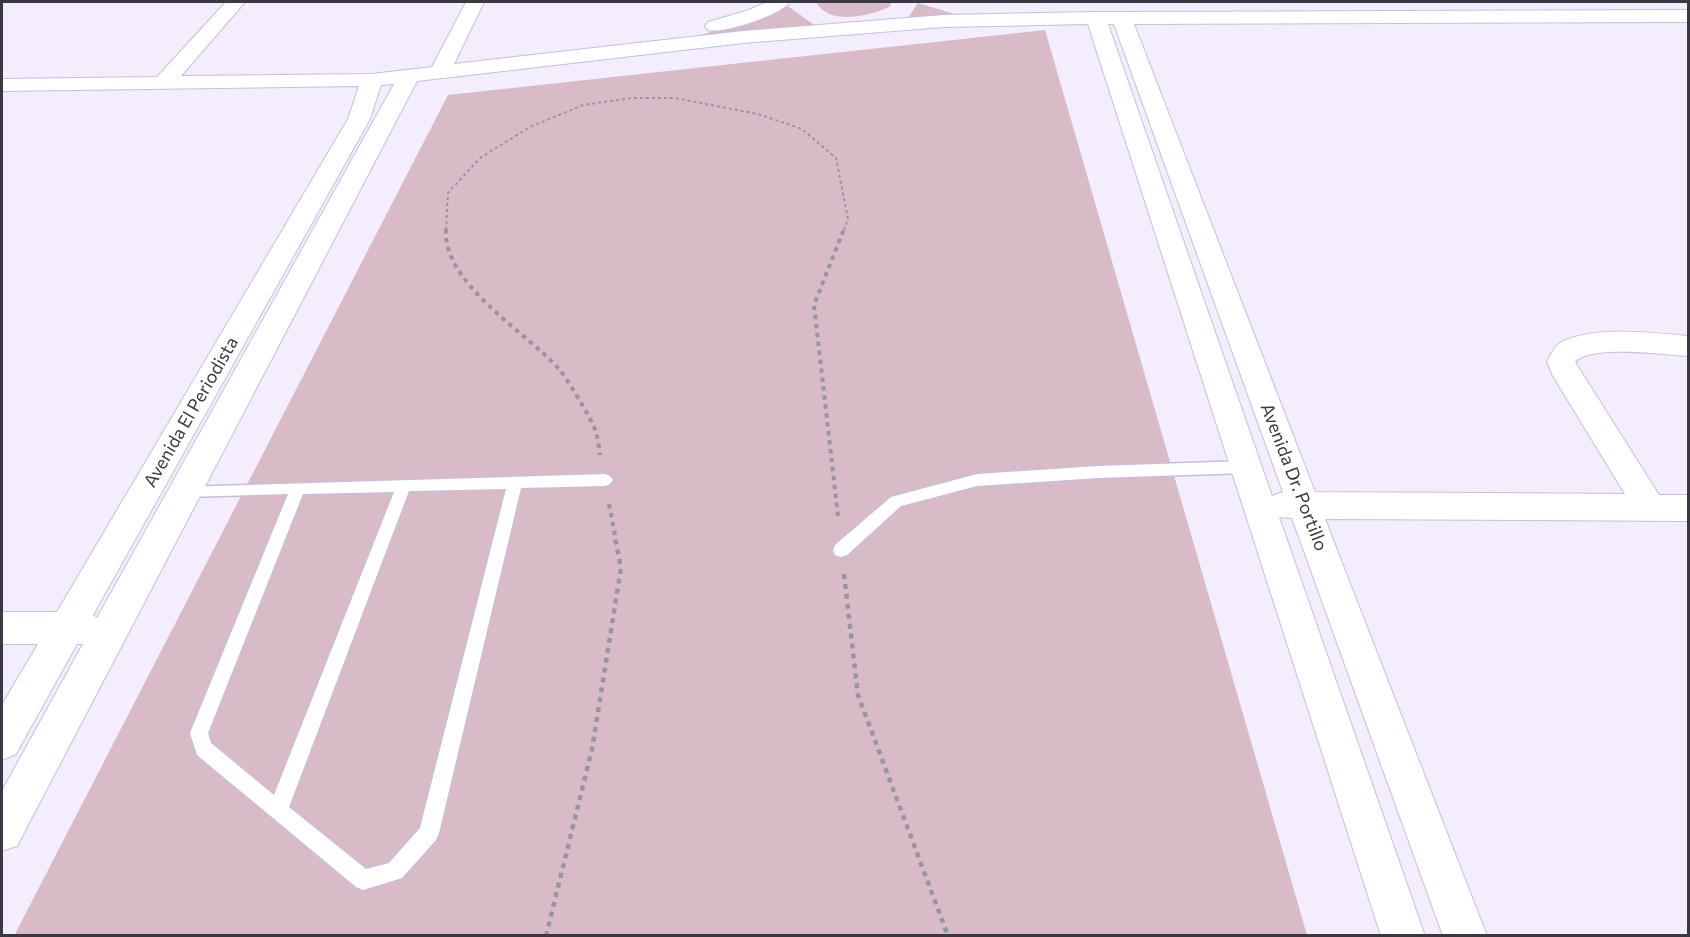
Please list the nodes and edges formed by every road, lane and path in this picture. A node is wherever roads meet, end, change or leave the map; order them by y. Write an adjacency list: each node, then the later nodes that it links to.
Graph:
1 (236, 2): 16 (street)
2 (475, 2): 14 (street)
3 (935, 2): 10 (street)
4 (1526, 2): 7 (street)
5 (796, 5): 12 (street); 13 (street)
6 (901, 8): 11 (street)
7 (1540, 16): 8 (street); 9 (street)
8 (1689, 16)
9 (1109, 18): 10 (street); 20 (street); 27 (street, Avenida Dr. Portillo)
10 (1025, 19): 11 (street)
11 (883, 26): 12 (street)
12 (843, 29): 13 (street)
13 (631, 50): 14 (street)
14 (424, 74): 15 (street); 25 (street)
15 (372, 80): 16 (street); 32 (street, Avenida El Periodista)
16 (164, 82): 17 (street)
17 (2, 85)
18 (758, 114): 21 (path)
19 (1689, 346): 28 (street)
20 (1246, 467): 26 (street); 30 (lane)
21 (605, 480): 22 (lane); 37 (path)
22 (515, 482): 23 (lane); 35 (lane)
23 (404, 485): 24 (lane); 35 (lane)
24 (298, 488): 25 (lane); 35 (lane)
25 (186, 491): 33 (street)
26 (1259, 504): 27 (street); 38 (street)
27 (1305, 506): 28 (street); 39 (street, Avenida Dr. Portillo)
28 (1650, 507): 29 (street)
29 (1689, 508)
30 (841, 550)
31 (2, 628): 32 (street)
32 (67, 628): 33 (street); 34 (street, Avenida El Periodista)
33 (112, 628): 36 (street)
34 (2, 741)
35 (278, 810)
36 (2, 831)
37 (546, 936)
38 (1402, 936)
39 (1465, 936)

